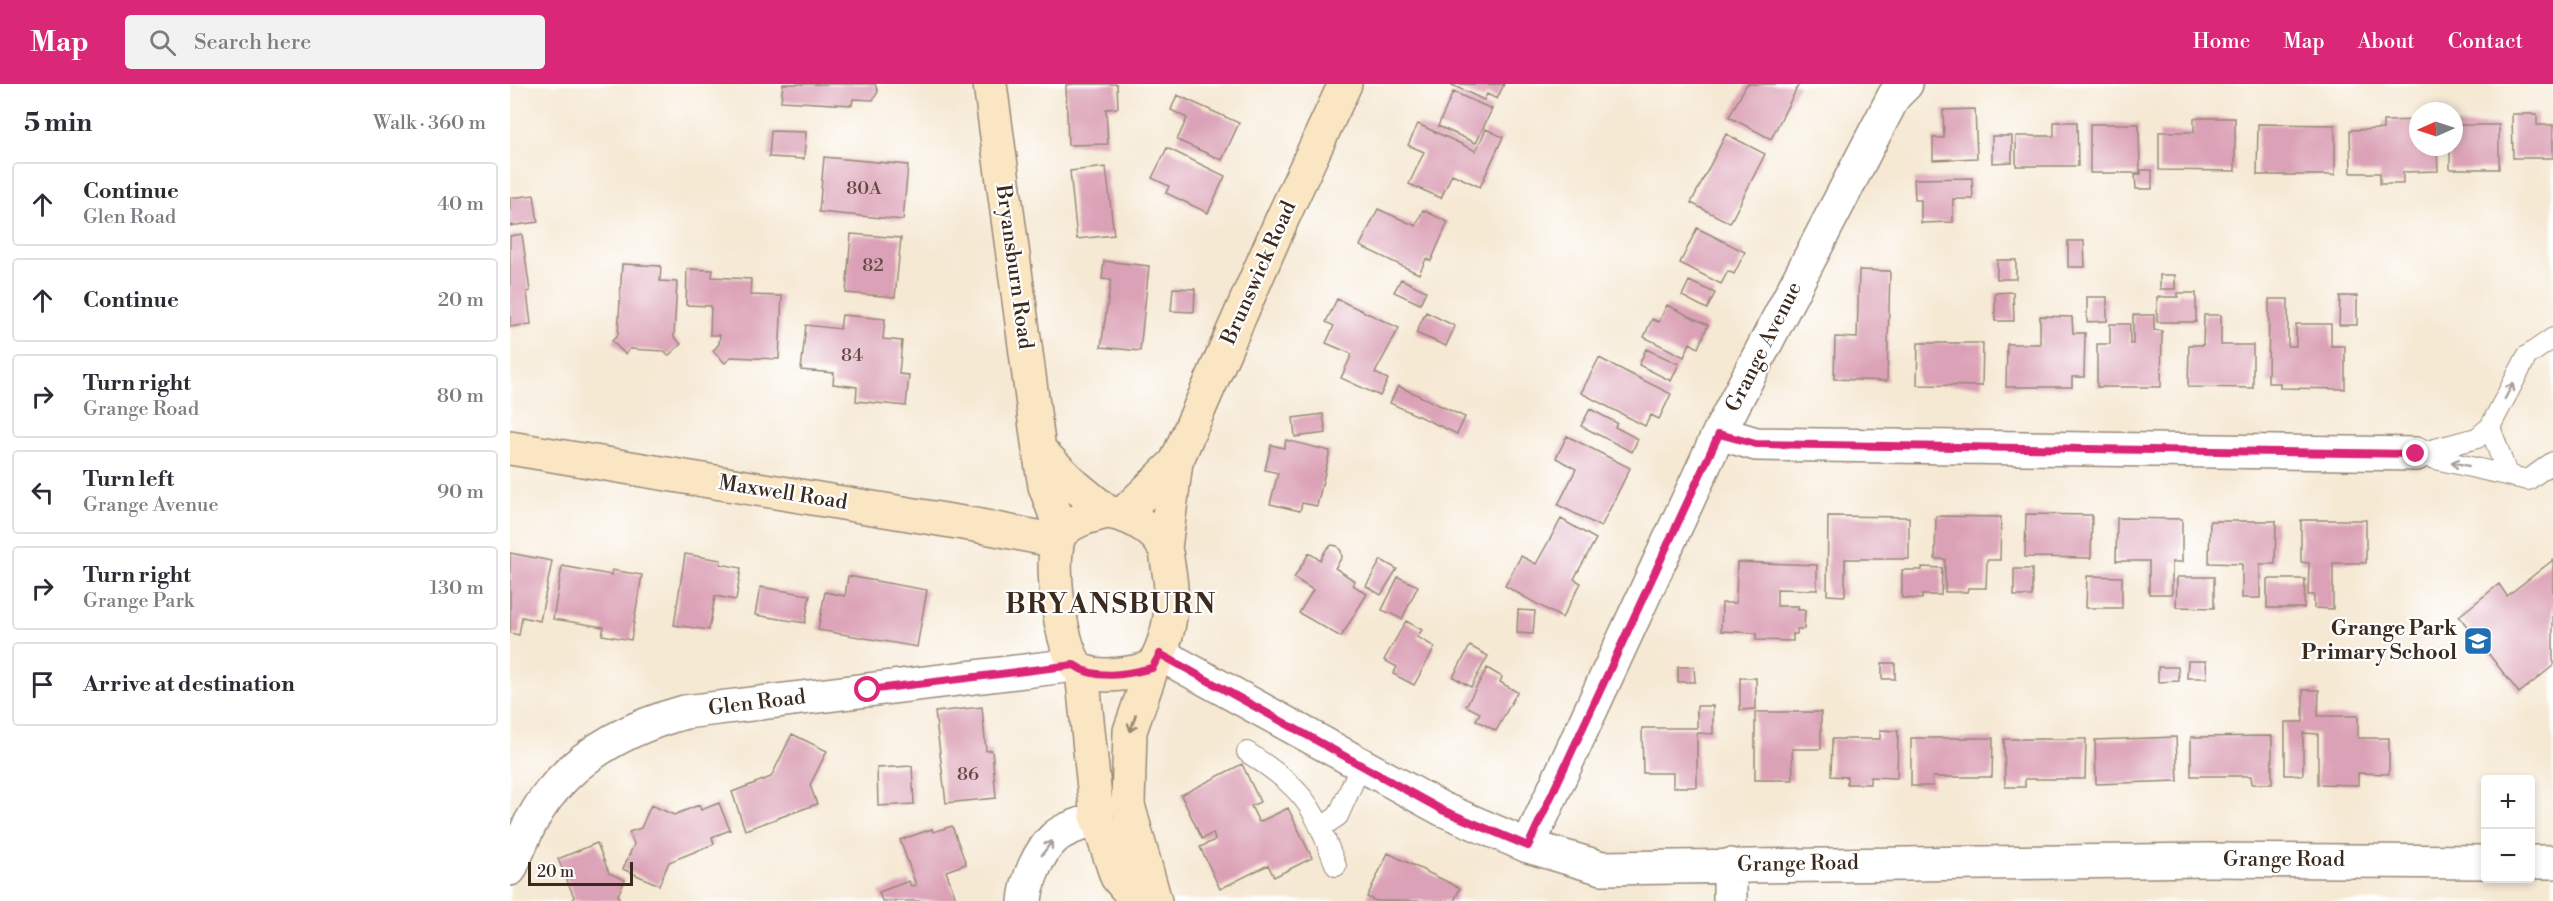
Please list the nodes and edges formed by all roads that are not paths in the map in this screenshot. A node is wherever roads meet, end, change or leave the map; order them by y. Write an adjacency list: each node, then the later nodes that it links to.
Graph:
1 (990, 84): 8 (main road, Bryansburn Road)
2 (1345, 84): 10 (main road, Brunswick Road)
3 (1906, 84): 6 (street, Grange Avenue)
4 (2553, 338): 5 (lane, one-way to 4)
5 (2490, 427): 9 (lane); 12 (lane)
6 (1719, 434): 9 (street); 22 (street, Grange Avenue)
7 (510, 448): 14 (main road, Maxwell Road)
8 (1040, 450): 13 (main road); 14 (main road, Bryansburn Road)
9 (2416, 454): 12 (lane, one-way to 9)
10 (1176, 462): 13 (main road, Brunswick Road); 15 (main road, Brunswick Road)
11 (2553, 462): 12 (lane)
12 (2507, 474)
13 (1115, 513): 14 (main road); 15 (main road)
14 (1059, 536): 17 (main road)
15 (1165, 548): 16 (main road)
16 (1156, 661): 17 (main road); 19 (street, Grange Road); 31 (main road, one-way to 31)
17 (1078, 668): 20 (main road); 28 (street, Glen Road)
18 (1247, 752): 21 (lane)
19 (1361, 765): 21 (lane); 22 (street, Grange Road)
20 (1097, 818): 29 (street, one-way to 20); 30 (main road)
21 (1320, 828): 27 (lane)
22 (1528, 846): 26 (street, Grange Road)
23 (2481, 862): 26 (street, Grange Road)
24 (2535, 862): 25 (street)
25 (2553, 862)
26 (1730, 865): 32 (street)
27 (1336, 866)
28 (510, 869)
29 (1025, 901)
30 (1137, 901)
31 (1155, 901)
32 (1730, 901)

